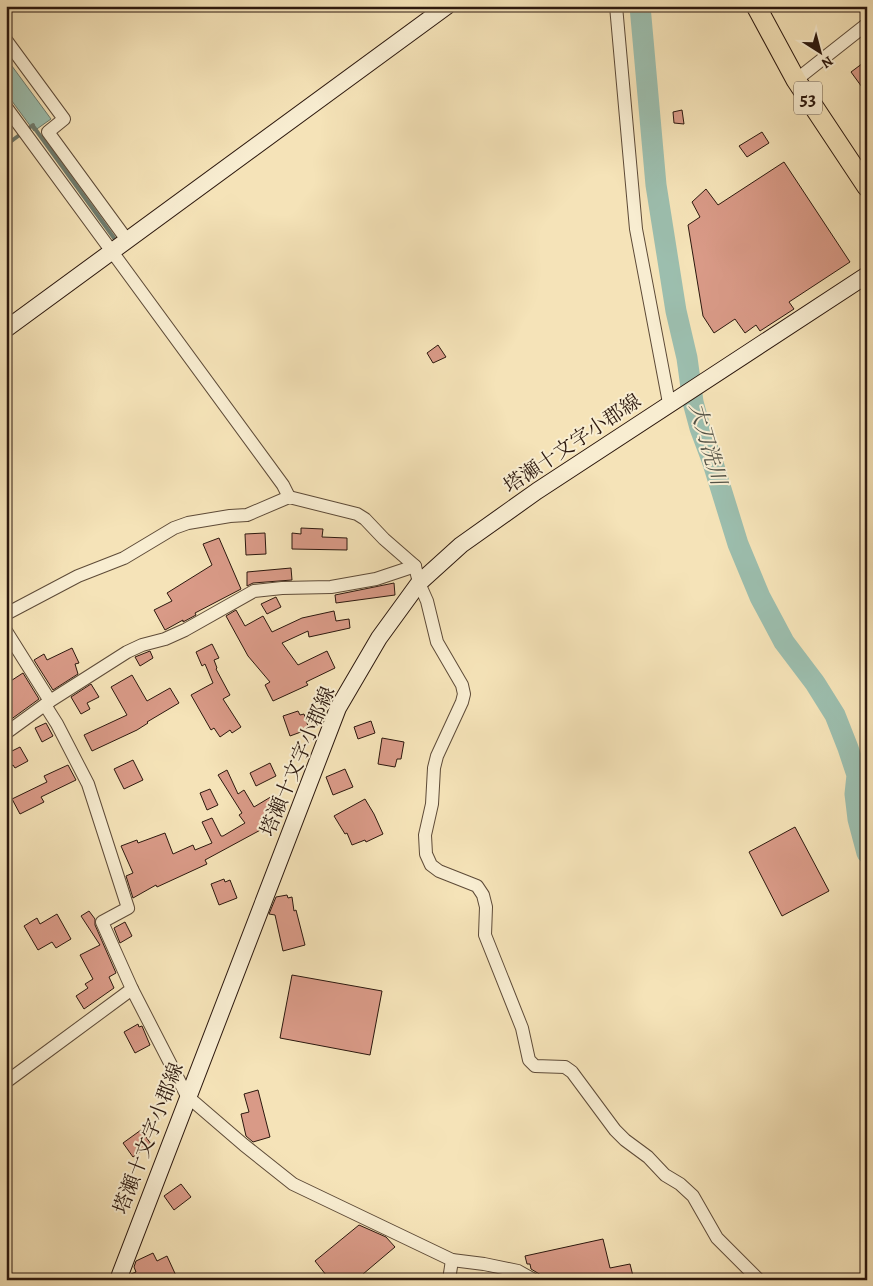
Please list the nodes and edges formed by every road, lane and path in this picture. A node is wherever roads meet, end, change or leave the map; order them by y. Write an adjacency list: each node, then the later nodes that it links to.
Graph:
1 (447, 6): 9 (main road)
2 (616, 6): 13 (street)
3 (756, 6): 6 (main road, 53)
4 (867, 24): 6 (street)
5 (6, 40): 9 (street)
6 (796, 80): 8 (main road, 53)
7 (6, 107): 10 (street)
8 (867, 186)
9 (127, 240): 10 (main road)
10 (112, 251): 12 (main road); 14 (street)
11 (867, 275): 13 (main road, 塔瀬十文字小郡線)
12 (6, 329)
13 (672, 402): 16 (main road, 塔瀬十文字小郡線)
14 (289, 497): 15 (street); 17 (street)
15 (415, 566): 16 (street); 19 (street)
16 (420, 583): 23 (main road, 塔瀬十文字小郡線); 28 (street)
17 (6, 614)
18 (6, 631): 19 (street)
19 (48, 703): 20 (street); 21 (street)
20 (6, 733)
21 (132, 989): 22 (street); 23 (street)
22 (6, 1082)
23 (187, 1096): 24 (street); 25 (main road, 塔瀬十文字小郡線)
24 (452, 1260): 26 (street); 27 (street)
25 (118, 1280)
26 (449, 1280)
27 (534, 1280)
28 (759, 1280)

